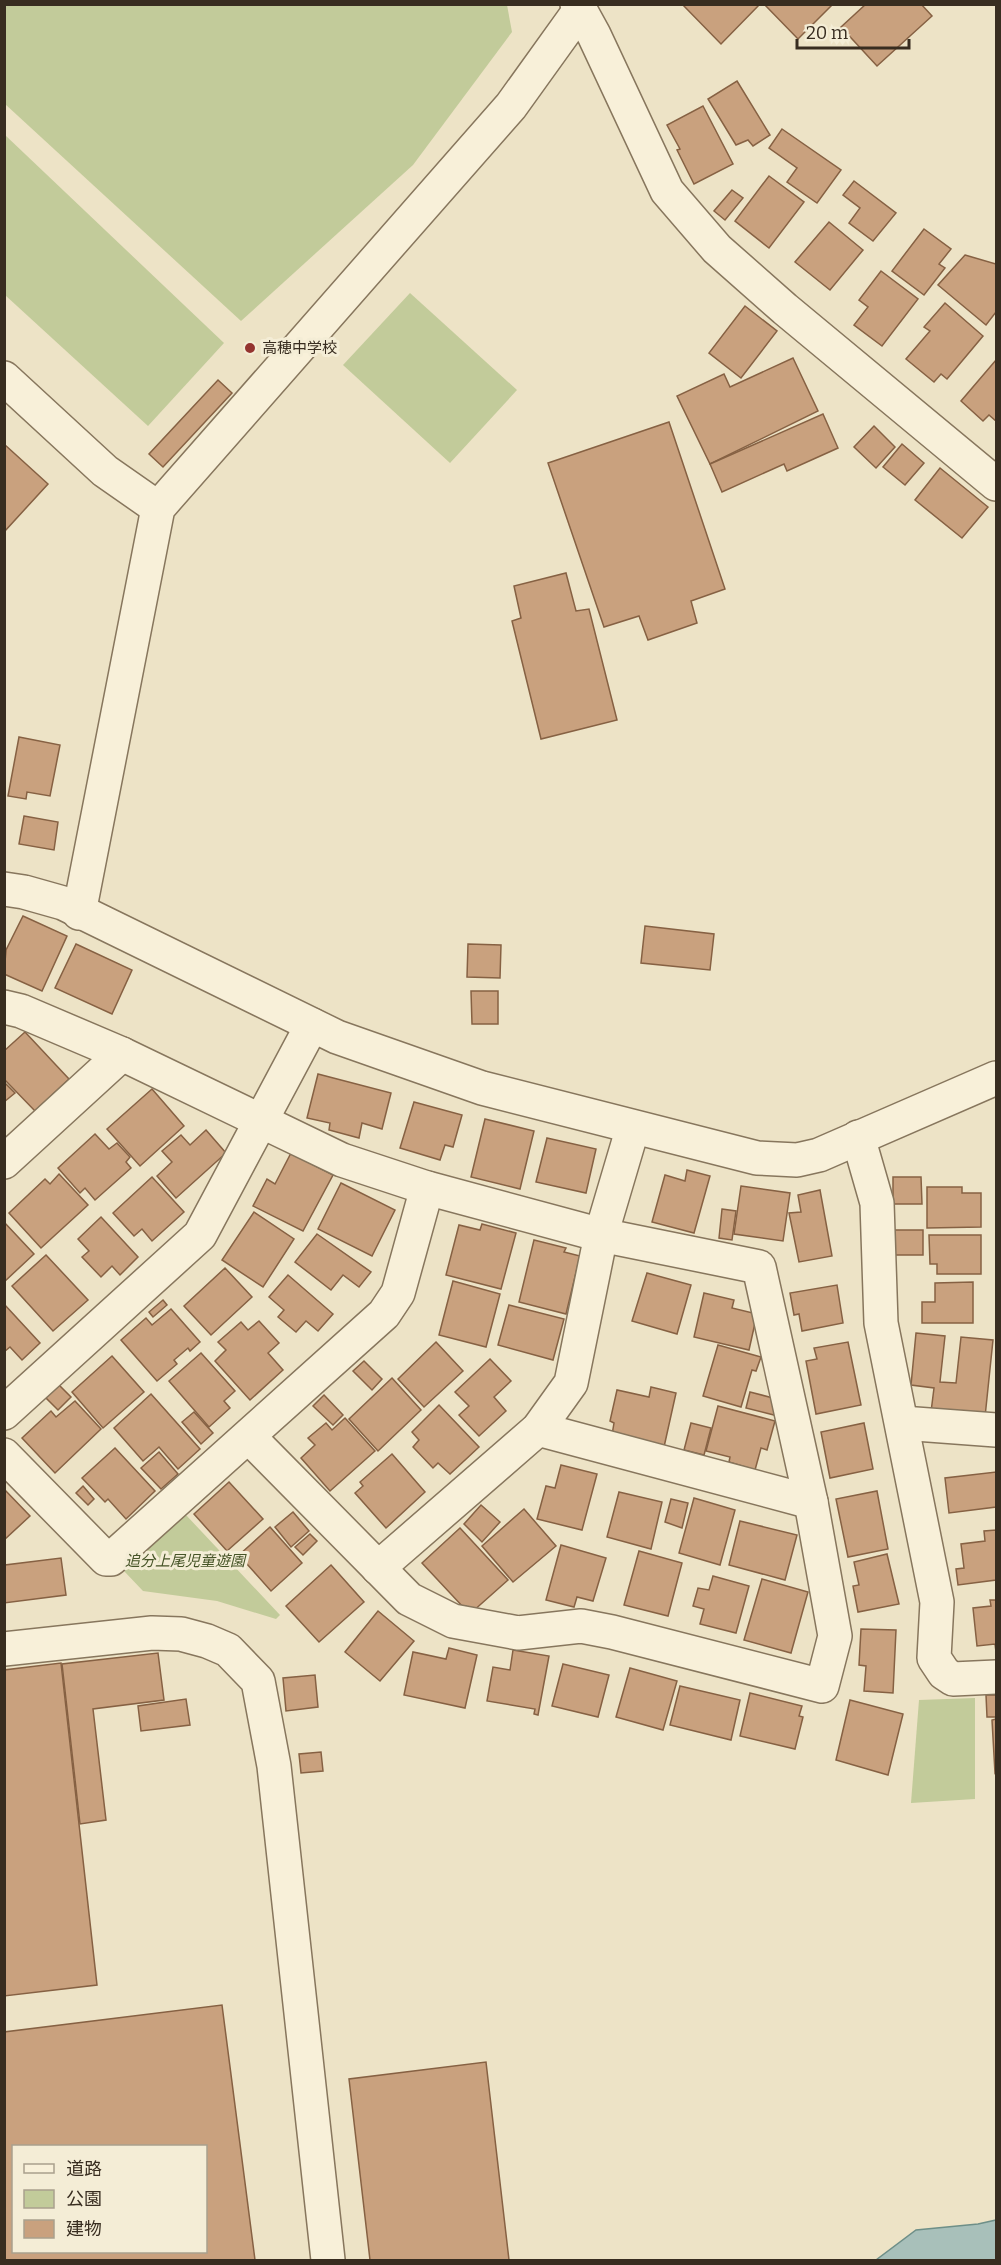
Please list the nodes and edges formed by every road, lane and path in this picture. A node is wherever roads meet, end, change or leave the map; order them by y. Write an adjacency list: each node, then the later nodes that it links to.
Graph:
1 (578, 7): 3 (street); 4 (street)
2 (4, 378): 4 (street)
3 (996, 484)
4 (158, 508): 6 (street)
5 (4, 890): 6 (street)
6 (79, 913): 8 (street)
7 (4, 1007): 9 (street)
8 (312, 1025): 11 (street); 12 (street)
9 (122, 1054): 11 (street); 14 (street)
10 (996, 1078): 13 (street)
11 (261, 1119): 15 (street); 17 (street)
12 (633, 1127): 13 (street); 16 (street)
13 (858, 1137): 18 (street)
14 (4, 1162)
15 (427, 1188): 16 (street); 21 (street)
16 (601, 1235): 19 (street); 23 (street)
17 (4, 1413)
18 (902, 1424): 20 (street); 26 (street)
19 (537, 1429): 23 (street); 24 (street)
20 (996, 1430)
21 (249, 1437): 22 (street); 24 (street)
22 (4, 1455)
23 (811, 1502): 24 (street)
24 (378, 1568)
25 (4, 1649): 27 (street)
26 (996, 1677)
27 (328, 2260)

